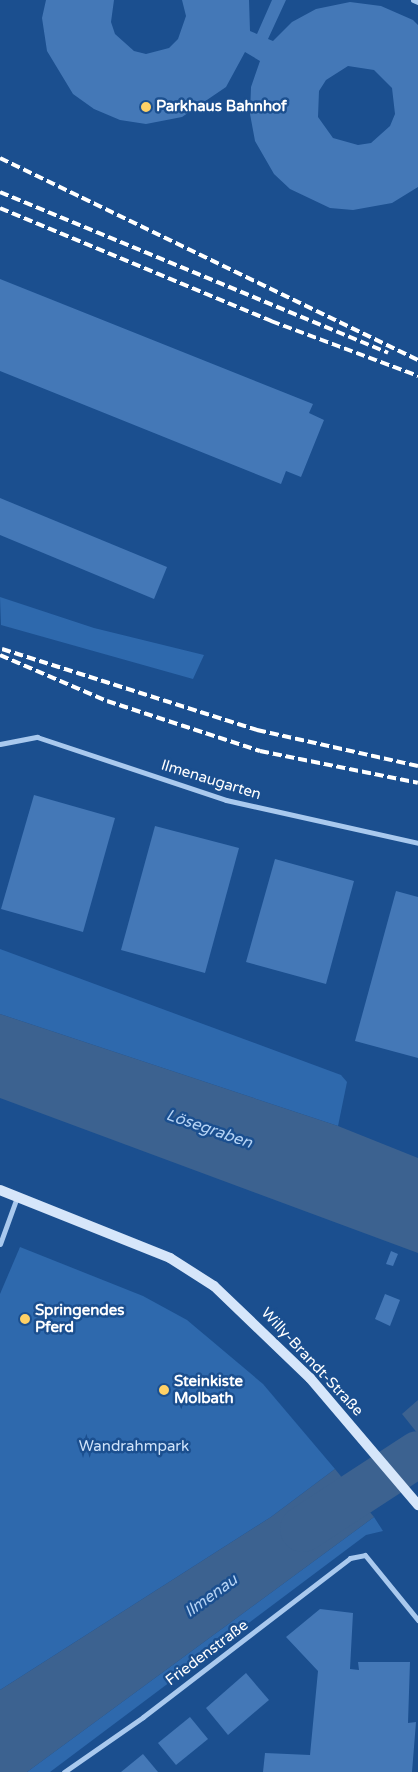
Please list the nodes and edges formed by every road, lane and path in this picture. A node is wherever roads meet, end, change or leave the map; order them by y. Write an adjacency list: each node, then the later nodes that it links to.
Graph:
1 (413, 0): 2 (street)
2 (418, 2)
3 (0, 744): 4 (street, Ilmenaugarten)
4 (418, 844)
5 (0, 1190): 6 (main road, Willy-Brandt-Straße)
6 (17, 1196): 7 (street); 8 (main road, Willy-Brandt-Straße)
7 (0, 1244)
8 (418, 1505)
9 (418, 1620): 10 (street, Friedenstraße)
10 (64, 1772)

